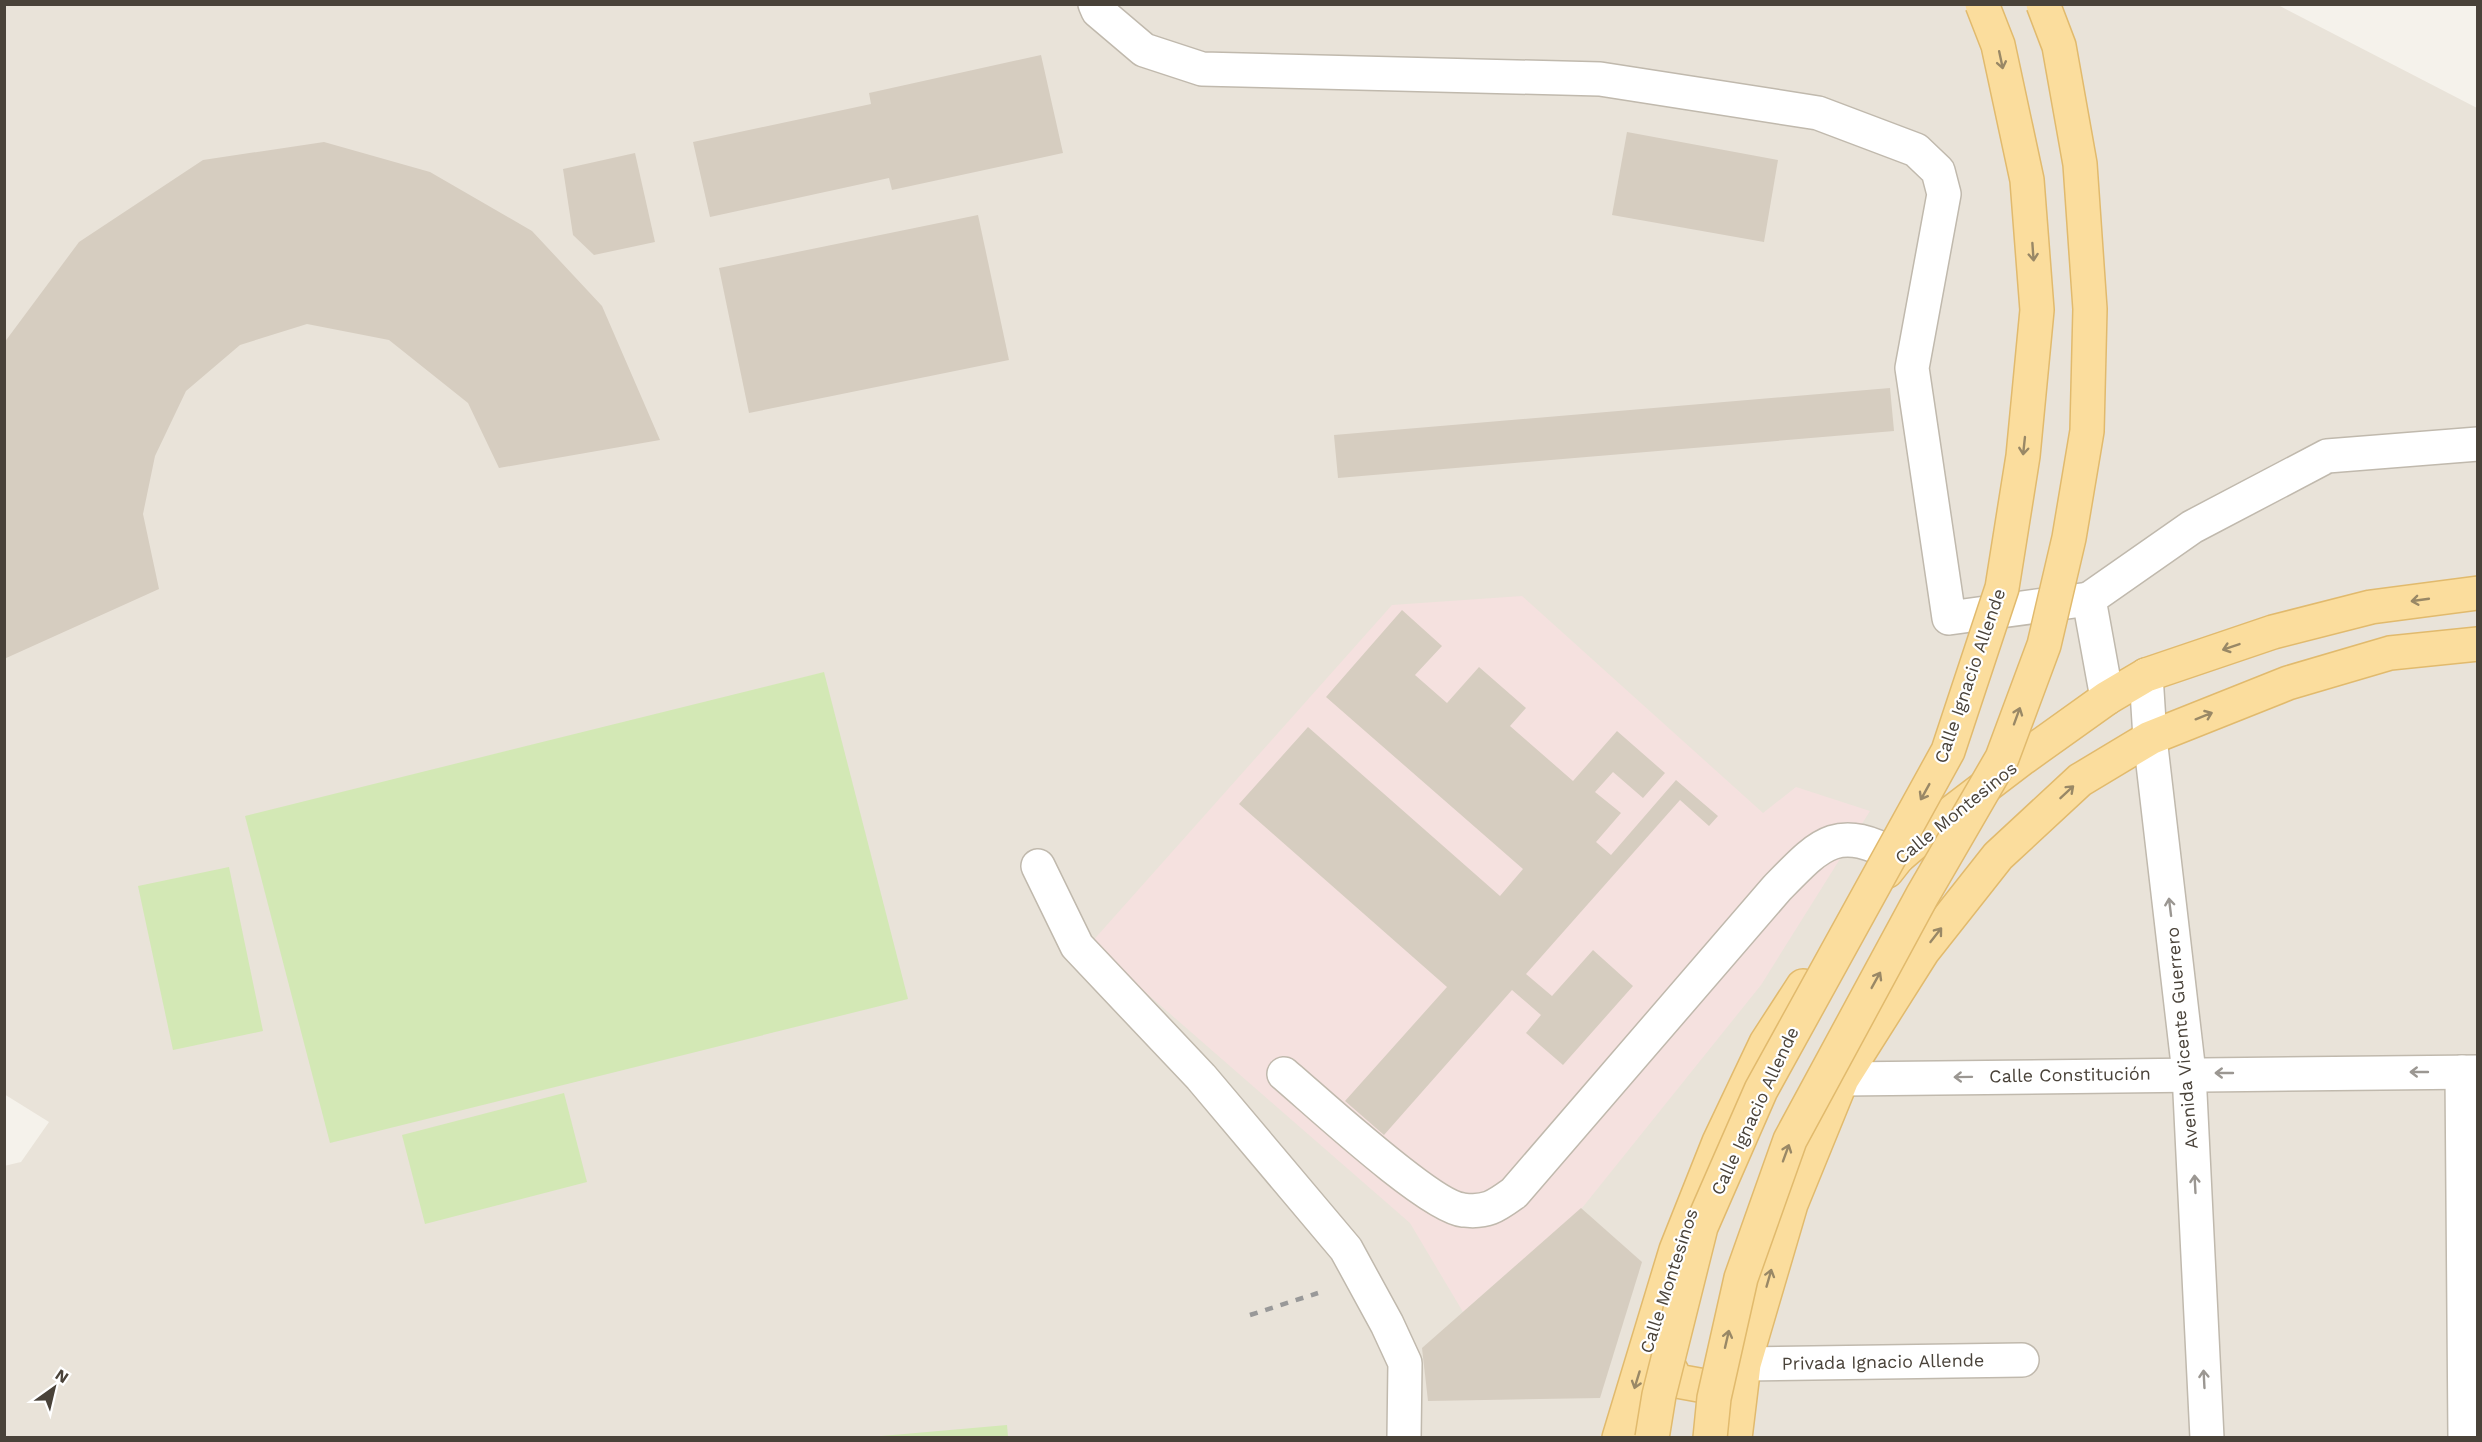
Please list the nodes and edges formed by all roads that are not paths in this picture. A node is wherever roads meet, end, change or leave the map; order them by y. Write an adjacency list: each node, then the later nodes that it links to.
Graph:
1 (1095, 4): 6 (street)
2 (1982, 4): 22 (main road, Calle Ignacio Allende, one-way to 22, bridge)
3 (2043, 4): 23 (main road, one-way to 3, bridge)
4 (2478, 444): 6 (street)
5 (2478, 593): 8 (main road, Calle Montesinos, one-way to 8)
6 (2089, 599): 9 (street)
7 (2478, 644): 10 (main road, one-way to 7)
8 (2146, 675): 9 (main road, Calle Montesinos); 10 (street, Avenida Vicente Guerrero)
9 (2107, 698): 11 (main road, Calle Montesinos)
10 (2150, 738): 14 (street, Avenida Vicente Guerrero, one-way to 10); 16 (main road, one-way to 10)
11 (1898, 857): 15 (street); 17 (main road, Calle Montesinos)
12 (1038, 866): 20 (street)
13 (2470, 1072): 14 (street, Calle Constitución, one-way to 14); 26 (street)
14 (2189, 1073): 16 (street, Calle Constitución, one-way to 16); 25 (street, Avenida Vicente Guerrero, one-way to 14)
15 (1284, 1074)
16 (1842, 1079): 19 (main road, one-way to 16)
17 (1650, 1335): 19 (main road); 21 (main road, Calle Montesinos, one-way to 21)
18 (2022, 1360): 19 (street, Privada Ignacio Allende)
19 (1744, 1364): 24 (main road)
20 (1404, 1437)
21 (1619, 1437)
22 (1652, 1437)
23 (1710, 1437)
24 (1735, 1437)
25 (2207, 1437)
26 (2465, 1437)

